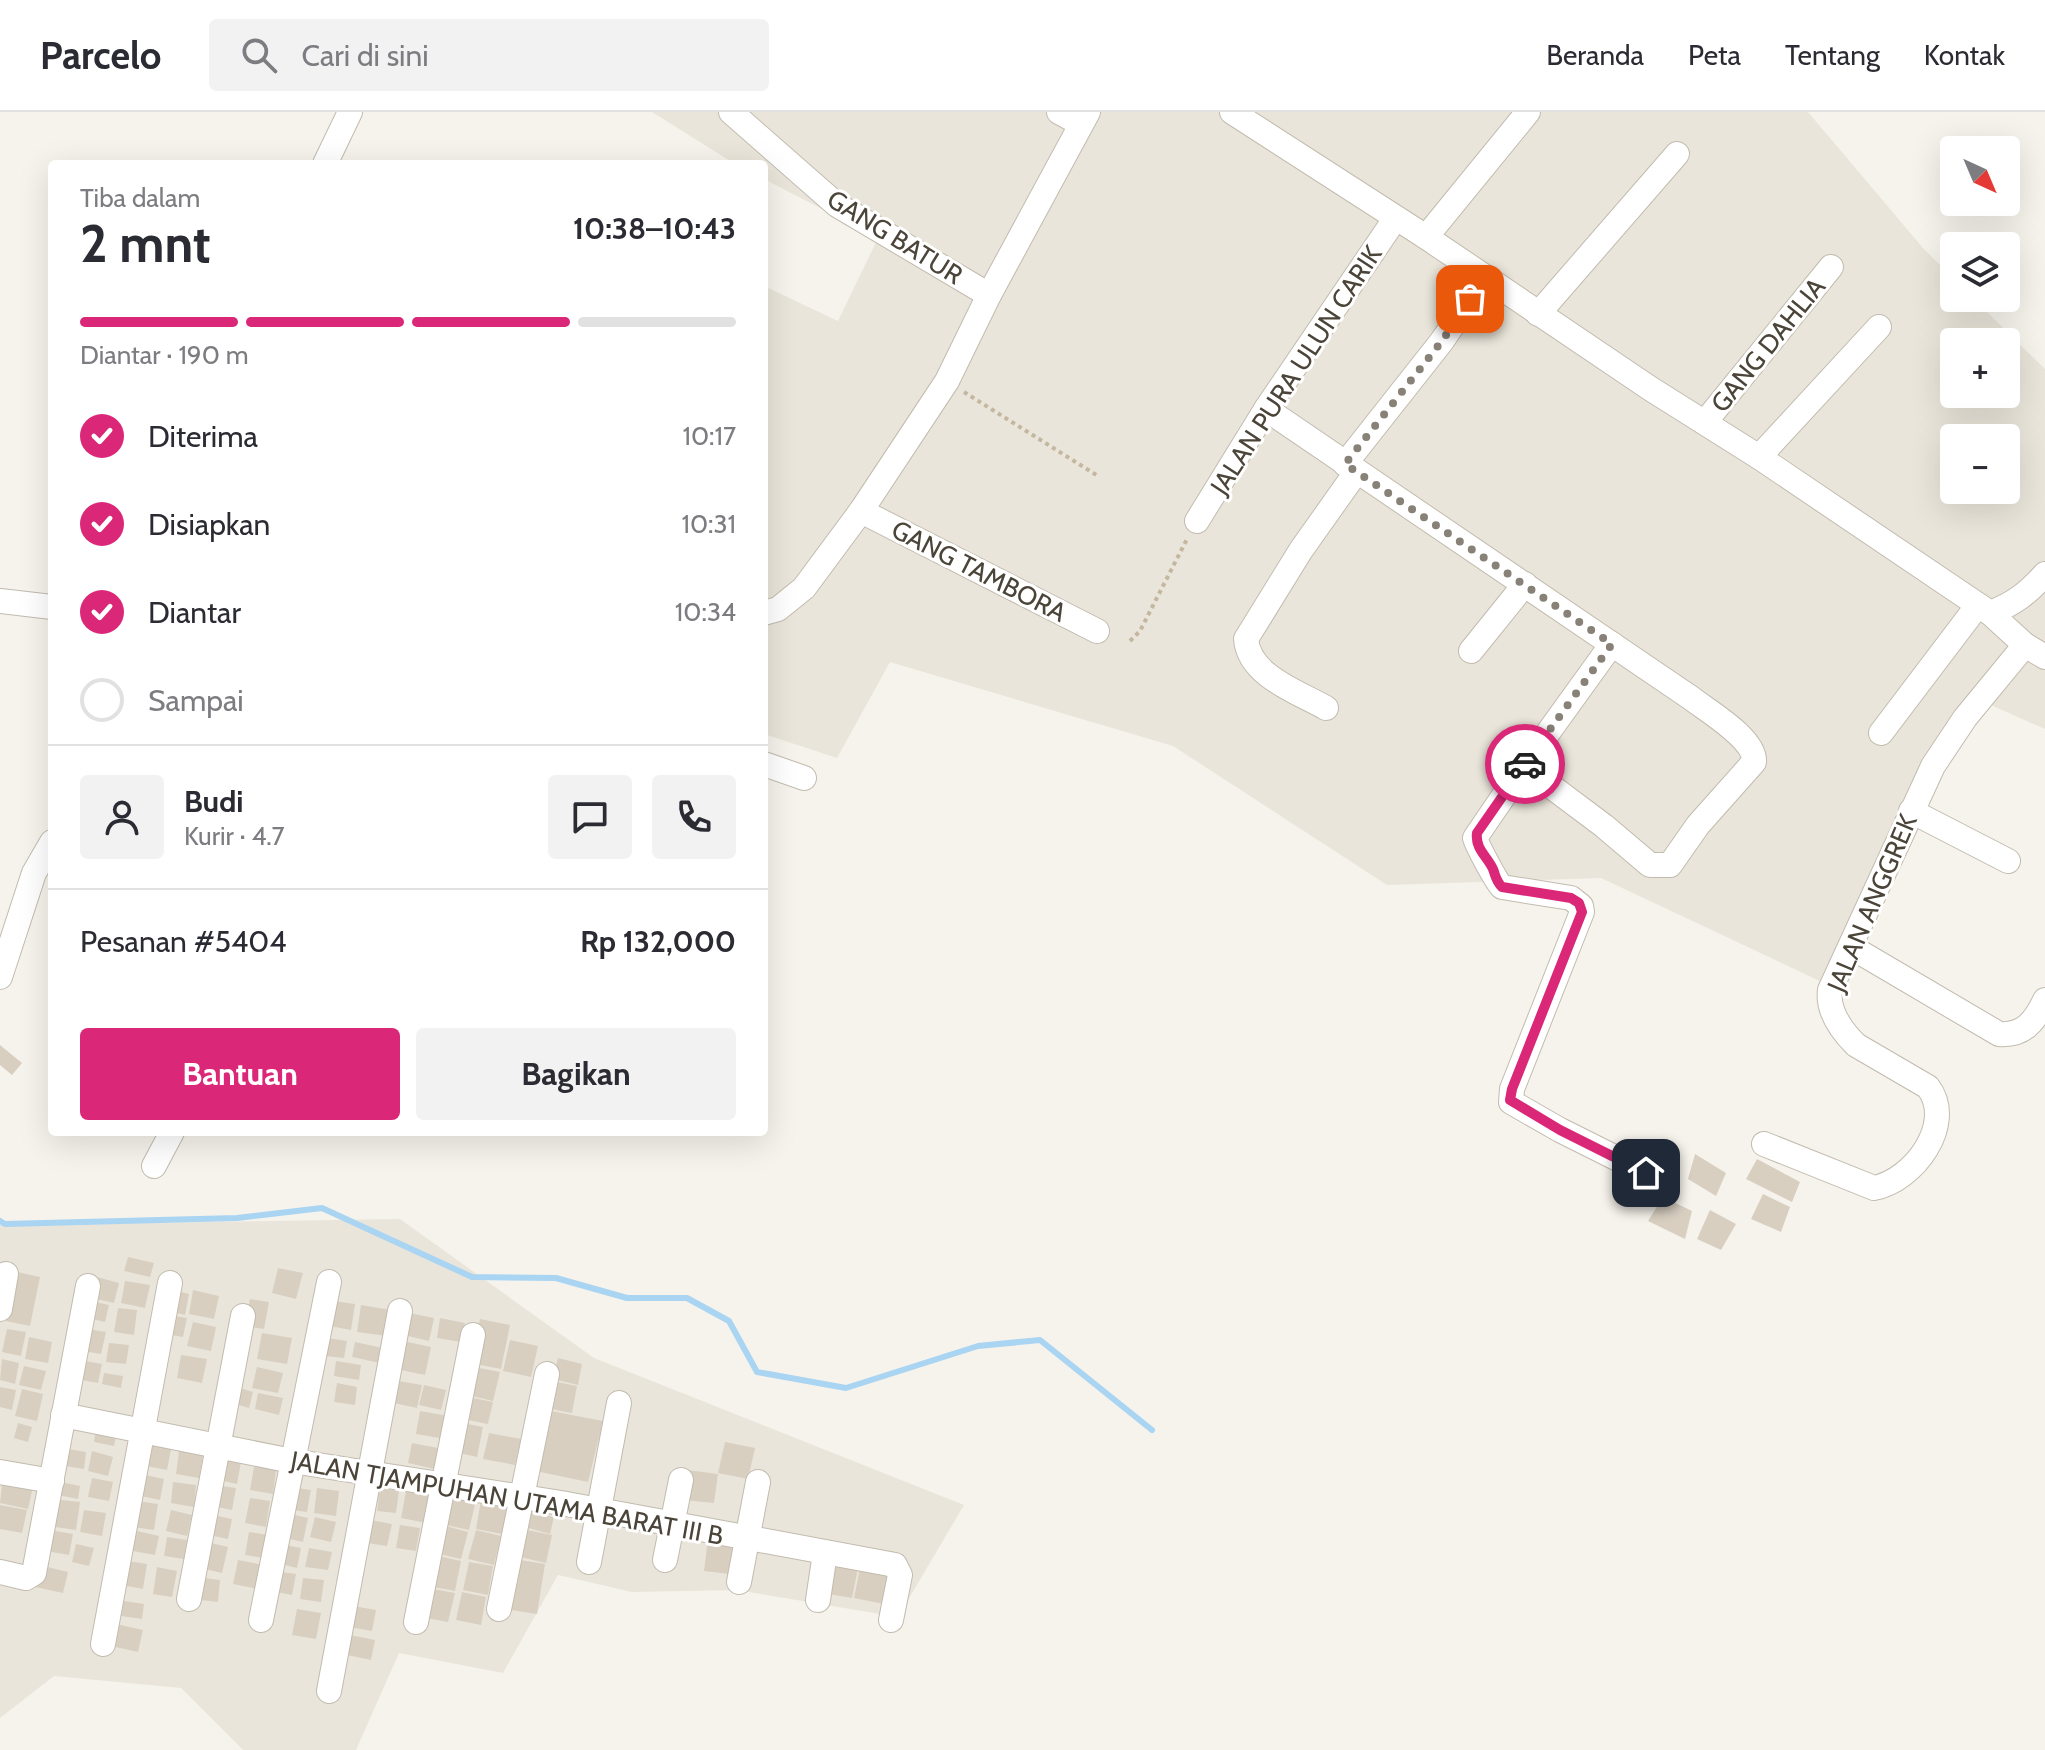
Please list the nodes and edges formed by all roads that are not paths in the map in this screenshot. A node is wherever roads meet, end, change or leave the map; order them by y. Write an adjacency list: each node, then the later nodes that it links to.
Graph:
1 (350, 112): 8 (street)
2 (731, 112): 13 (street, GANG BATUR)
3 (1059, 112): 6 (street)
4 (1232, 112): 9 (street)
5 (1528, 112): 10 (street)
6 (1084, 118): 13 (street)
7 (1677, 154): 14 (street)
8 (327, 160)
9 (1395, 219): 10 (street); 16 (street, JALAN PURA ULUN CARIK)
10 (1426, 237): 12 (street)
11 (1831, 267): 17 (street, GANG DAHLIA)
12 (1485, 278): 14 (street); 19 (street)
13 (989, 295): 20 (street)
14 (1538, 314): 17 (street)
15 (1879, 327): 18 (street)
16 (1266, 409): 19 (street); 21 (street, JALAN PURA ULUN CARIK)
17 (1705, 422): 18 (street)
18 (1759, 457): 26 (street)
19 (1351, 467): 23 (street); 32 (street)
20 (861, 511): 27 (street); 28 (street, GANG TAMBORA)
21 (1197, 521)
22 (2045, 574): 26 (street)
23 (1525, 584): 29 (street); 30 (street)
24 (0, 601): 25 (street)
25 (48, 607)
26 (1984, 609): 31 (street); 33 (street)
27 (768, 612)
28 (1097, 631)
29 (1612, 644): 35 (street); 35 (street)
30 (1471, 651)
31 (2035, 651): 37 (street, JALAN ANGGREK)
32 (1326, 708)
33 (1881, 733)
34 (768, 765): 36 (street)
35 (1524, 766): 46 (street)
36 (804, 778)
37 (1911, 811): 39 (street); 40 (street, JALAN ANGGREK)
38 (48, 849): 41 (street)
39 (2008, 861)
40 (1851, 947): 42 (street); 44 (street, JALAN ANGGREK)
41 (0, 977)
42 (2045, 1000)
43 (170, 1136): 45 (street)
44 (1764, 1144)
45 (154, 1166)
46 (1646, 1173)
47 (6, 1274): 51 (street)
48 (329, 1282): 60 (street)
49 (170, 1283): 58 (street)
50 (88, 1286): 57 (street)
51 (0, 1309)
52 (400, 1311): 62 (street)
53 (243, 1316): 59 (street)
54 (473, 1335): 66 (street)
55 (547, 1374): 67 (street)
56 (619, 1403): 68 (street)
57 (63, 1415): 58 (street, JALAN TJAMPUHAN UTAMA BARAT III B); 64 (street)
58 (143, 1430): 59 (street, JALAN TJAMPUHAN UTAMA BARAT III B); 82 (street)
59 (216, 1446): 60 (street, JALAN TJAMPUHAN UTAMA BARAT III B); 76 (street)
60 (292, 1461): 62 (street, JALAN TJAMPUHAN UTAMA BARAT III B); 79 (street)
61 (0, 1472): 64 (street)
62 (368, 1475): 66 (street, JALAN TJAMPUHAN UTAMA BARAT III B); 83 (street)
63 (681, 1480): 69 (street)
64 (52, 1481): 74 (street)
65 (758, 1482): 70 (street)
66 (442, 1486): 67 (street, JALAN TJAMPUHAN UTAMA BARAT III B); 81 (street)
67 (523, 1497): 68 (street, JALAN TJAMPUHAN UTAMA BARAT III B); 78 (street)
68 (598, 1510): 69 (street, JALAN TJAMPUHAN UTAMA BARAT III B); 73 (street)
69 (671, 1525): 70 (street, JALAN TJAMPUHAN UTAMA BARAT III B); 72 (street)
70 (747, 1539): 71 (street, JALAN TJAMPUHAN UTAMA BARAT III B); 75 (street)
71 (825, 1553): 77 (street); 80 (street, JALAN TJAMPUHAN UTAMA BARAT III B)
72 (665, 1560)
73 (589, 1562)
74 (0, 1572)
75 (739, 1582)
76 (189, 1599)
77 (818, 1600)
78 (499, 1609)
79 (261, 1620)
80 (891, 1620)
81 (416, 1622)
82 (103, 1644)
83 (329, 1691)

